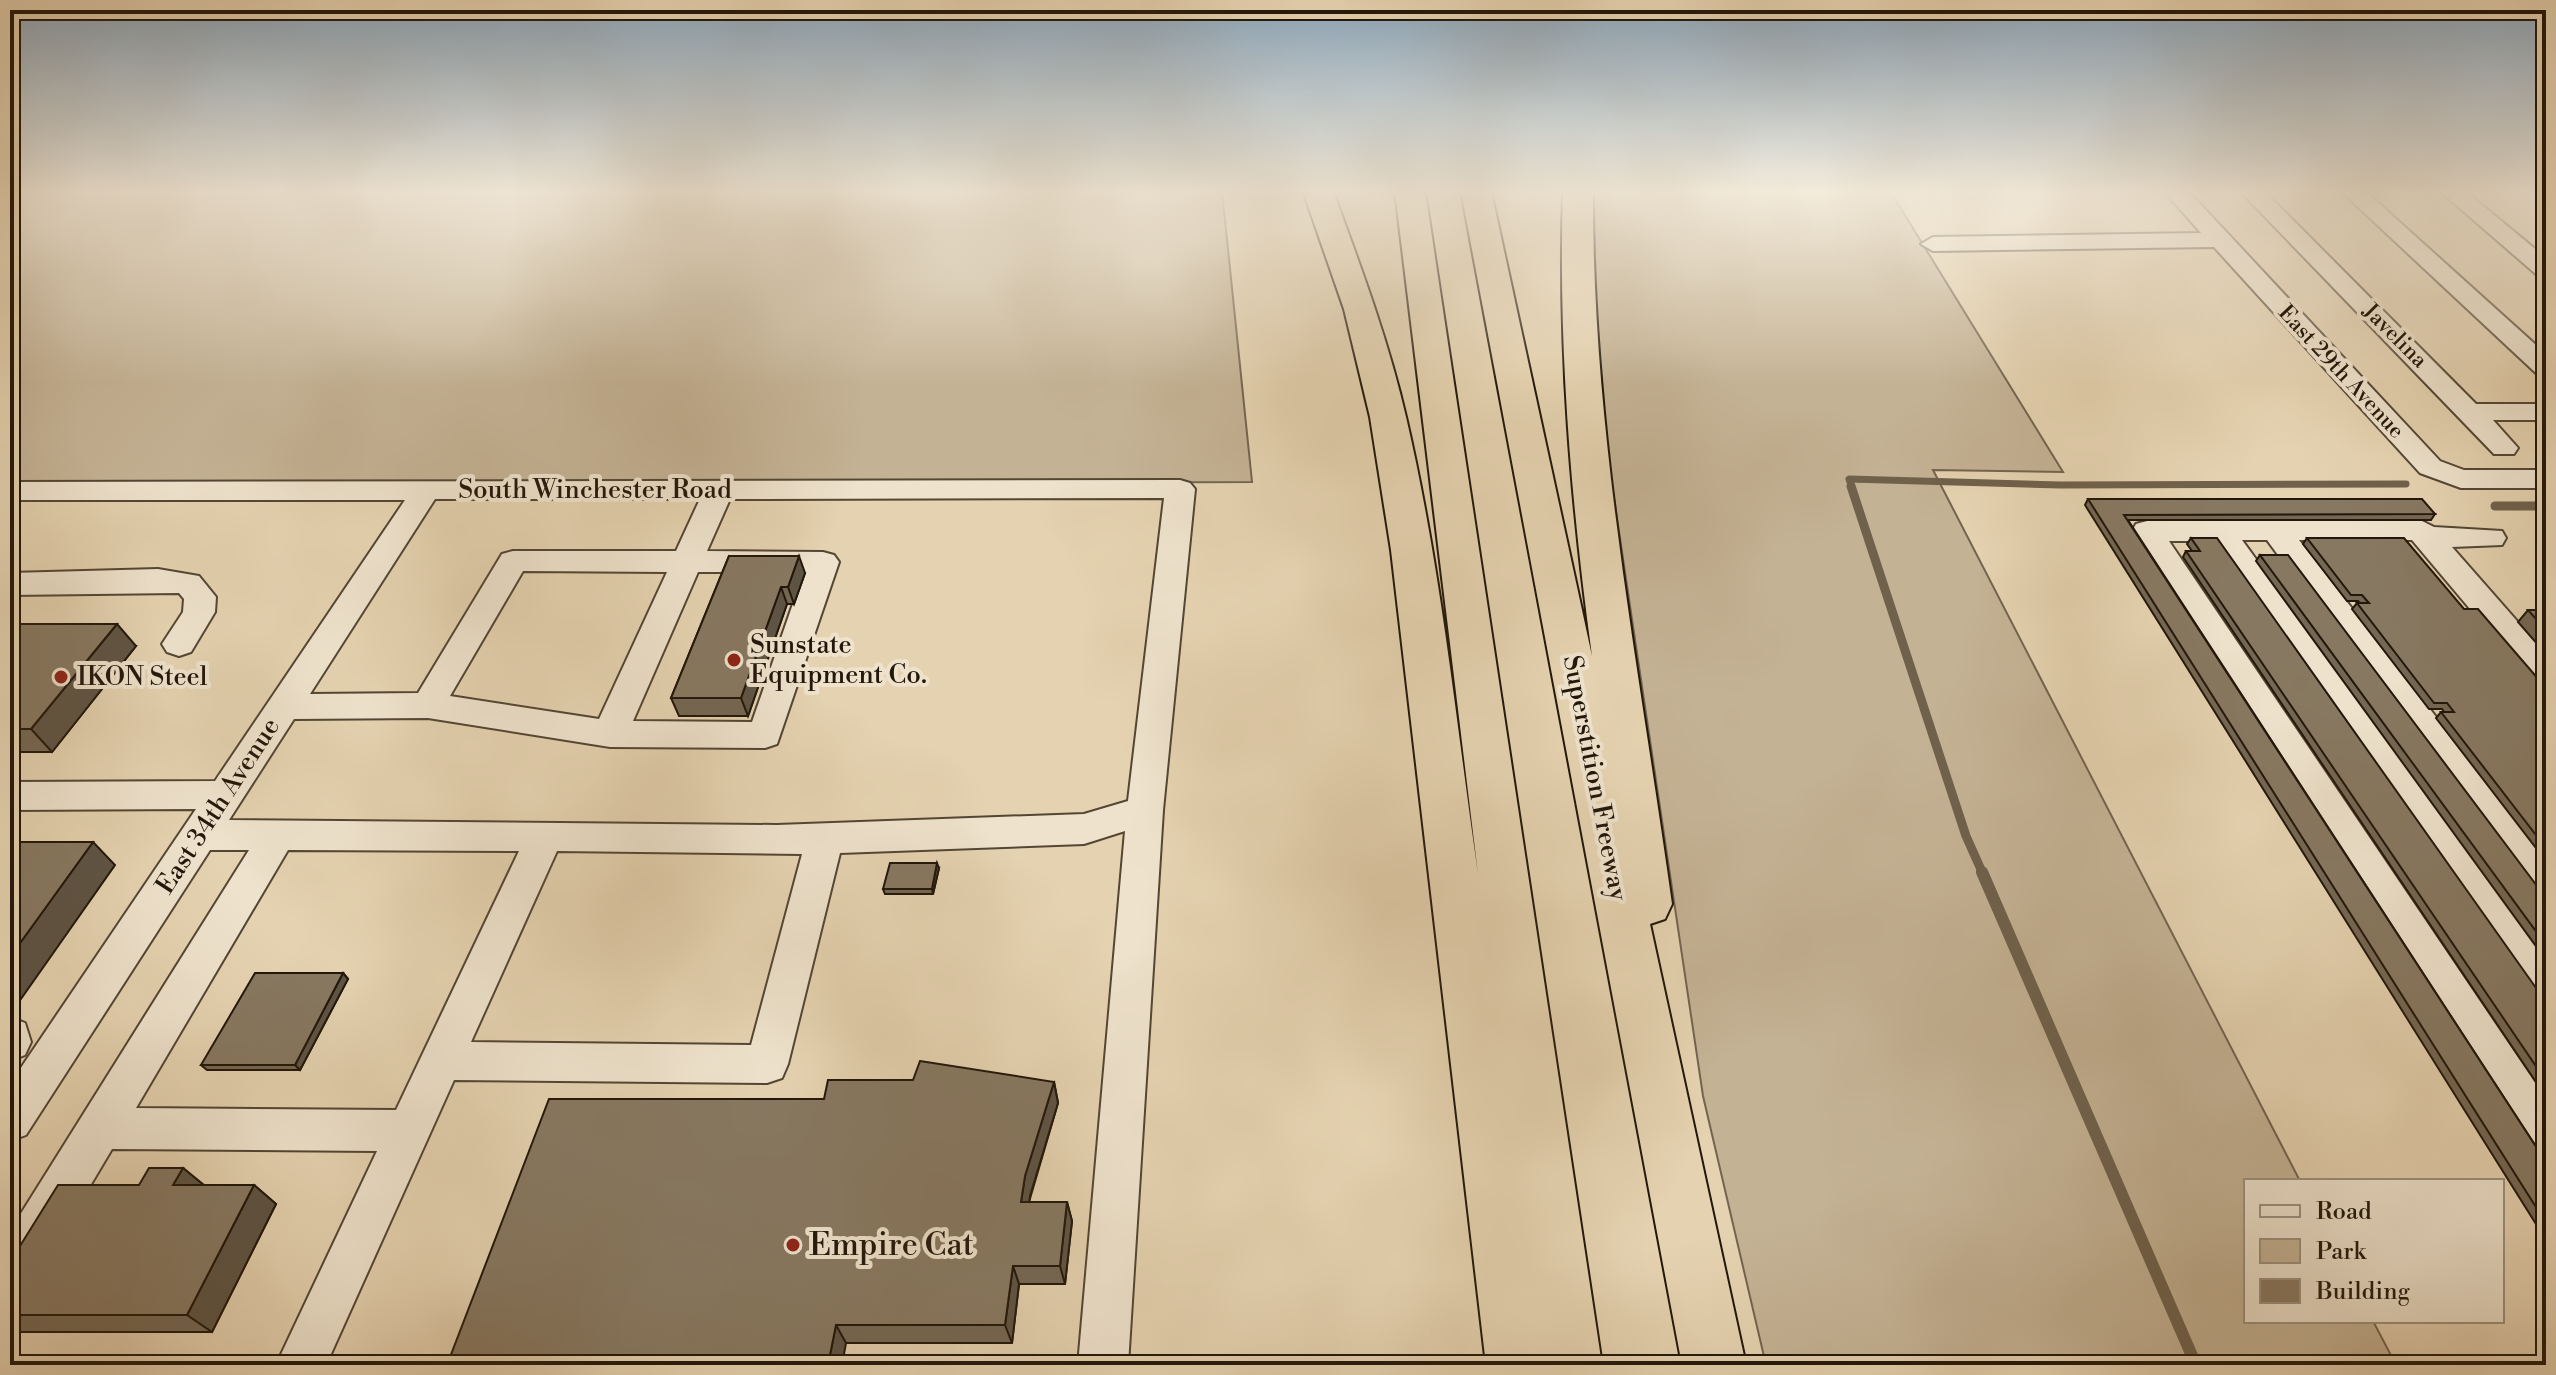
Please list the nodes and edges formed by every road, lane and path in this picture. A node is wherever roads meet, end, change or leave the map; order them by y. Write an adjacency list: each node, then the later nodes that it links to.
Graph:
1 (1341, 255): 48 (highway)
2 (1419, 255): 49 (highway)
3 (1489, 255): 44 (highway, Superstition Freeway)
4 (1577, 255): 44 (highway)
5 (2234, 255): 14 (street, East 29th Avenue)
6 (2315, 255): 11 (street, Javelina)
7 (2422, 255): 10 (street)
8 (2528, 255): 9 (street)
9 (2546, 270)
10 (2546, 368)
11 (2470, 412): 12 (street); 13 (street, Javelina)
12 (2546, 412)
13 (2504, 448)
14 (2546, 479)
15 (719, 490): 17 (street, South Winchester Road); 22 (street); 31 (street, South Winchester Road)
16 (10, 491): 17 (street, South Winchester Road)
17 (426, 491): 27 (street, East 34th Avenue)
18 (2219, 531): 19 (street); 37 (street); 43 (street)
19 (2276, 531): 20 (street); 36 (street)
20 (2426, 537): 21 (street); 25 (street)
21 (2491, 538)
22 (687, 562): 26 (street); 28 (street); 28 (street)
23 (10, 584): 24 (street)
24 (179, 644)
25 (2546, 676)
26 (428, 705): 27 (street); 28 (street)
27 (283, 707): 29 (street, East 34th Avenue)
28 (610, 734)
29 (225, 795): 30 (street); 32 (street, East 34th Avenue)
30 (10, 796)
31 (1145, 810): 35 (street); 47 (street)
32 (199, 835): 33 (street); 39 (street, East 34th Avenue)
33 (278, 835): 34 (street); 41 (street)
34 (545, 836): 35 (street); 38 (street)
35 (825, 838): 38 (street)
36 (2546, 888)
37 (2546, 989)
38 (443, 1061): 42 (street)
39 (24, 1080): 40 (street, East 34th Avenue)
40 (10, 1121)
41 (98, 1128): 42 (street); 45 (street)
42 (410, 1131): 46 (street)
43 (2546, 1137)
44 (1676, 1181): 50 (highway, Superstition Freeway)
45 (10, 1275)
46 (301, 1365)
47 (1103, 1365)
48 (1518, 1365)
49 (1570, 1365)
50 (1714, 1365)

